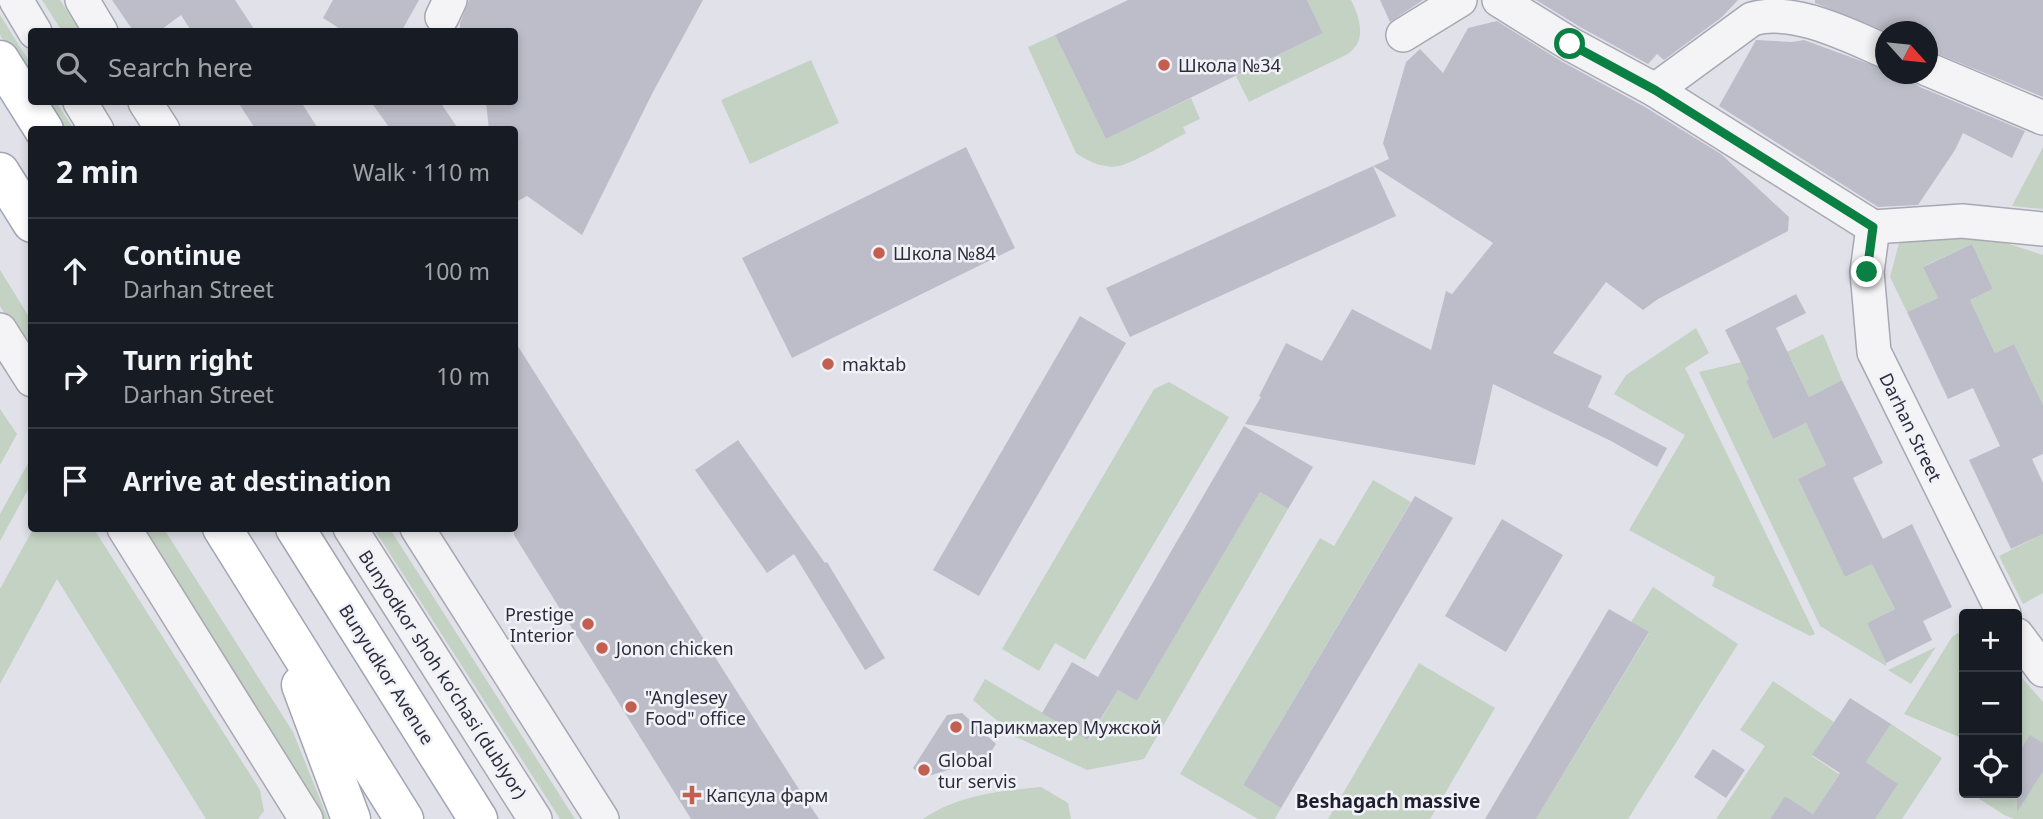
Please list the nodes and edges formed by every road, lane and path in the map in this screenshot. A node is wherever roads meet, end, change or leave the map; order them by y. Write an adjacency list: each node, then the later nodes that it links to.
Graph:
1 (16, 0): 5 (street)
2 (82, 0): 6 (street)
3 (1460, 0): 7 (street)
4 (1499, 0): 11 (street)
5 (33, 28)
6 (99, 28)
7 (1403, 35)
8 (1875, 47): 11 (street)
9 (0, 60): 13 (main road)
10 (1938, 74): 16 (street)
11 (1655, 90): 22 (street)
12 (28, 105): 17 (main road)
13 (28, 105)
14 (82, 105): 18 (street)
15 (147, 105): 19 (street)
16 (2043, 118)
17 (41, 126)
18 (95, 126)
19 (160, 126)
20 (0, 173): 21 (main road)
21 (28, 217)
22 (1873, 227): 23 (street); 32 (street, Darhan Street)
23 (2043, 229)
24 (0, 330): 25 (street)
25 (28, 374)
26 (127, 532): 37 (street)
27 (225, 532): 33 (main road)
28 (298, 532): 36 (main road, Bunyudkor Avenue)
29 (320, 532): 36 (main road)
30 (353, 532): 41 (street, Bunyodkor shoh koʻchasi (dublyor))
31 (420, 532): 42 (street)
32 (2002, 609)
33 (274, 611): 38 (main road); 39 (main road)
34 (2022, 642): 35 (street)
35 (2043, 670)
36 (423, 731): 40 (main road, Bunyudkor Avenue)
37 (306, 819)
38 (351, 819)
39 (404, 819)
40 (478, 819)
41 (535, 819)
42 (602, 819)

